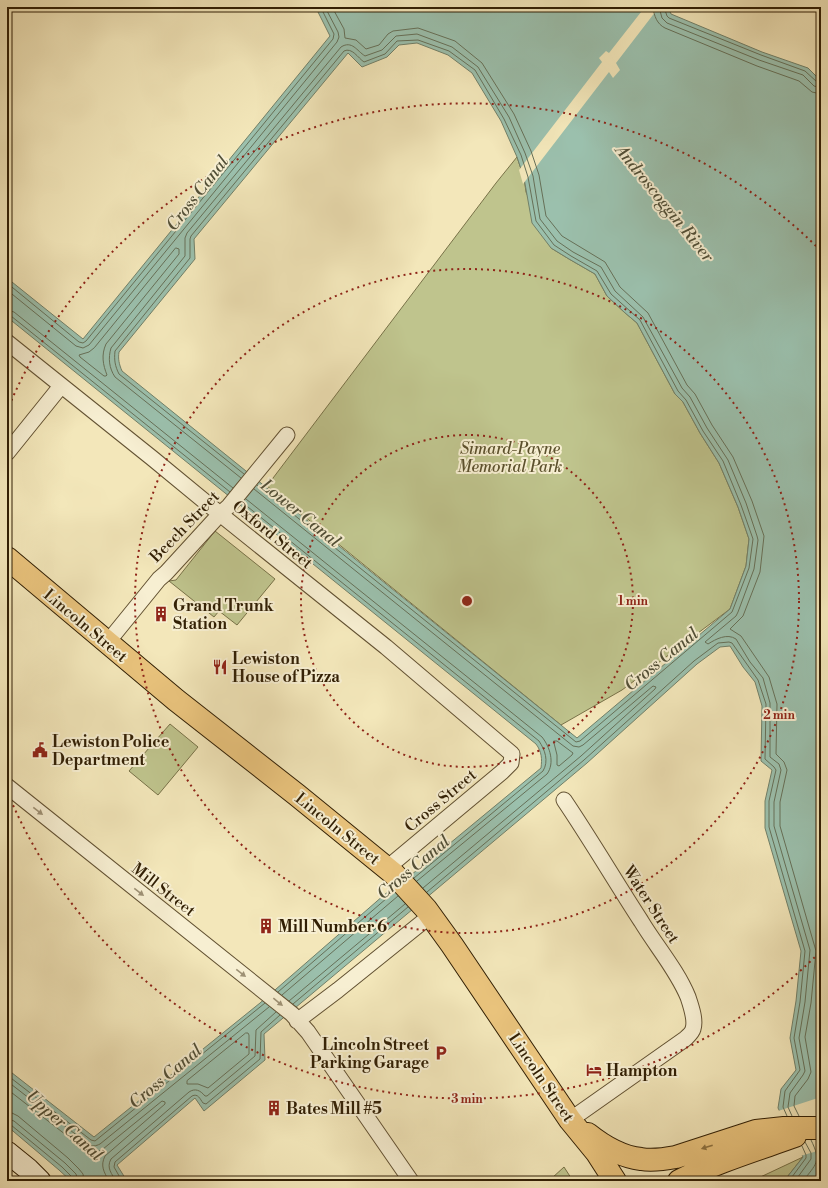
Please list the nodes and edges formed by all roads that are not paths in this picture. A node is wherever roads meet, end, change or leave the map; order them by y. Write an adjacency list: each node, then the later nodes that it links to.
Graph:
1 (7, 342): 2 (street, Oxford Street)
2 (61, 386): 4 (street); 5 (street, Oxford Street)
3 (287, 435): 5 (street, Beech Street)
4 (7, 453)
5 (224, 510): 7 (street, Beech Street); 8 (street, Oxford Street)
6 (7, 558): 7 (highway, Lincoln Street)
7 (108, 643): 11 (highway, Lincoln Street)
8 (512, 757): 11 (street, Cross Street)
9 (7, 786): 13 (street, Mill Street, one-way to 13)
10 (564, 800): 14 (street, Water Street)
11 (390, 871): 12 (highway, Lincoln Street)
12 (428, 912): 13 (street); 14 (highway, Lincoln Street)
13 (295, 1017): 19 (street, Mill Street)
14 (570, 1120): 16 (highway, one-way to 14); 20 (highway, Lincoln Street)
15 (819, 1127): 16 (highway)
16 (747, 1143): 21 (highway)
17 (7, 1152): 18 (main road)
18 (40, 1181)
19 (411, 1181)
20 (615, 1181)
21 (679, 1181)

